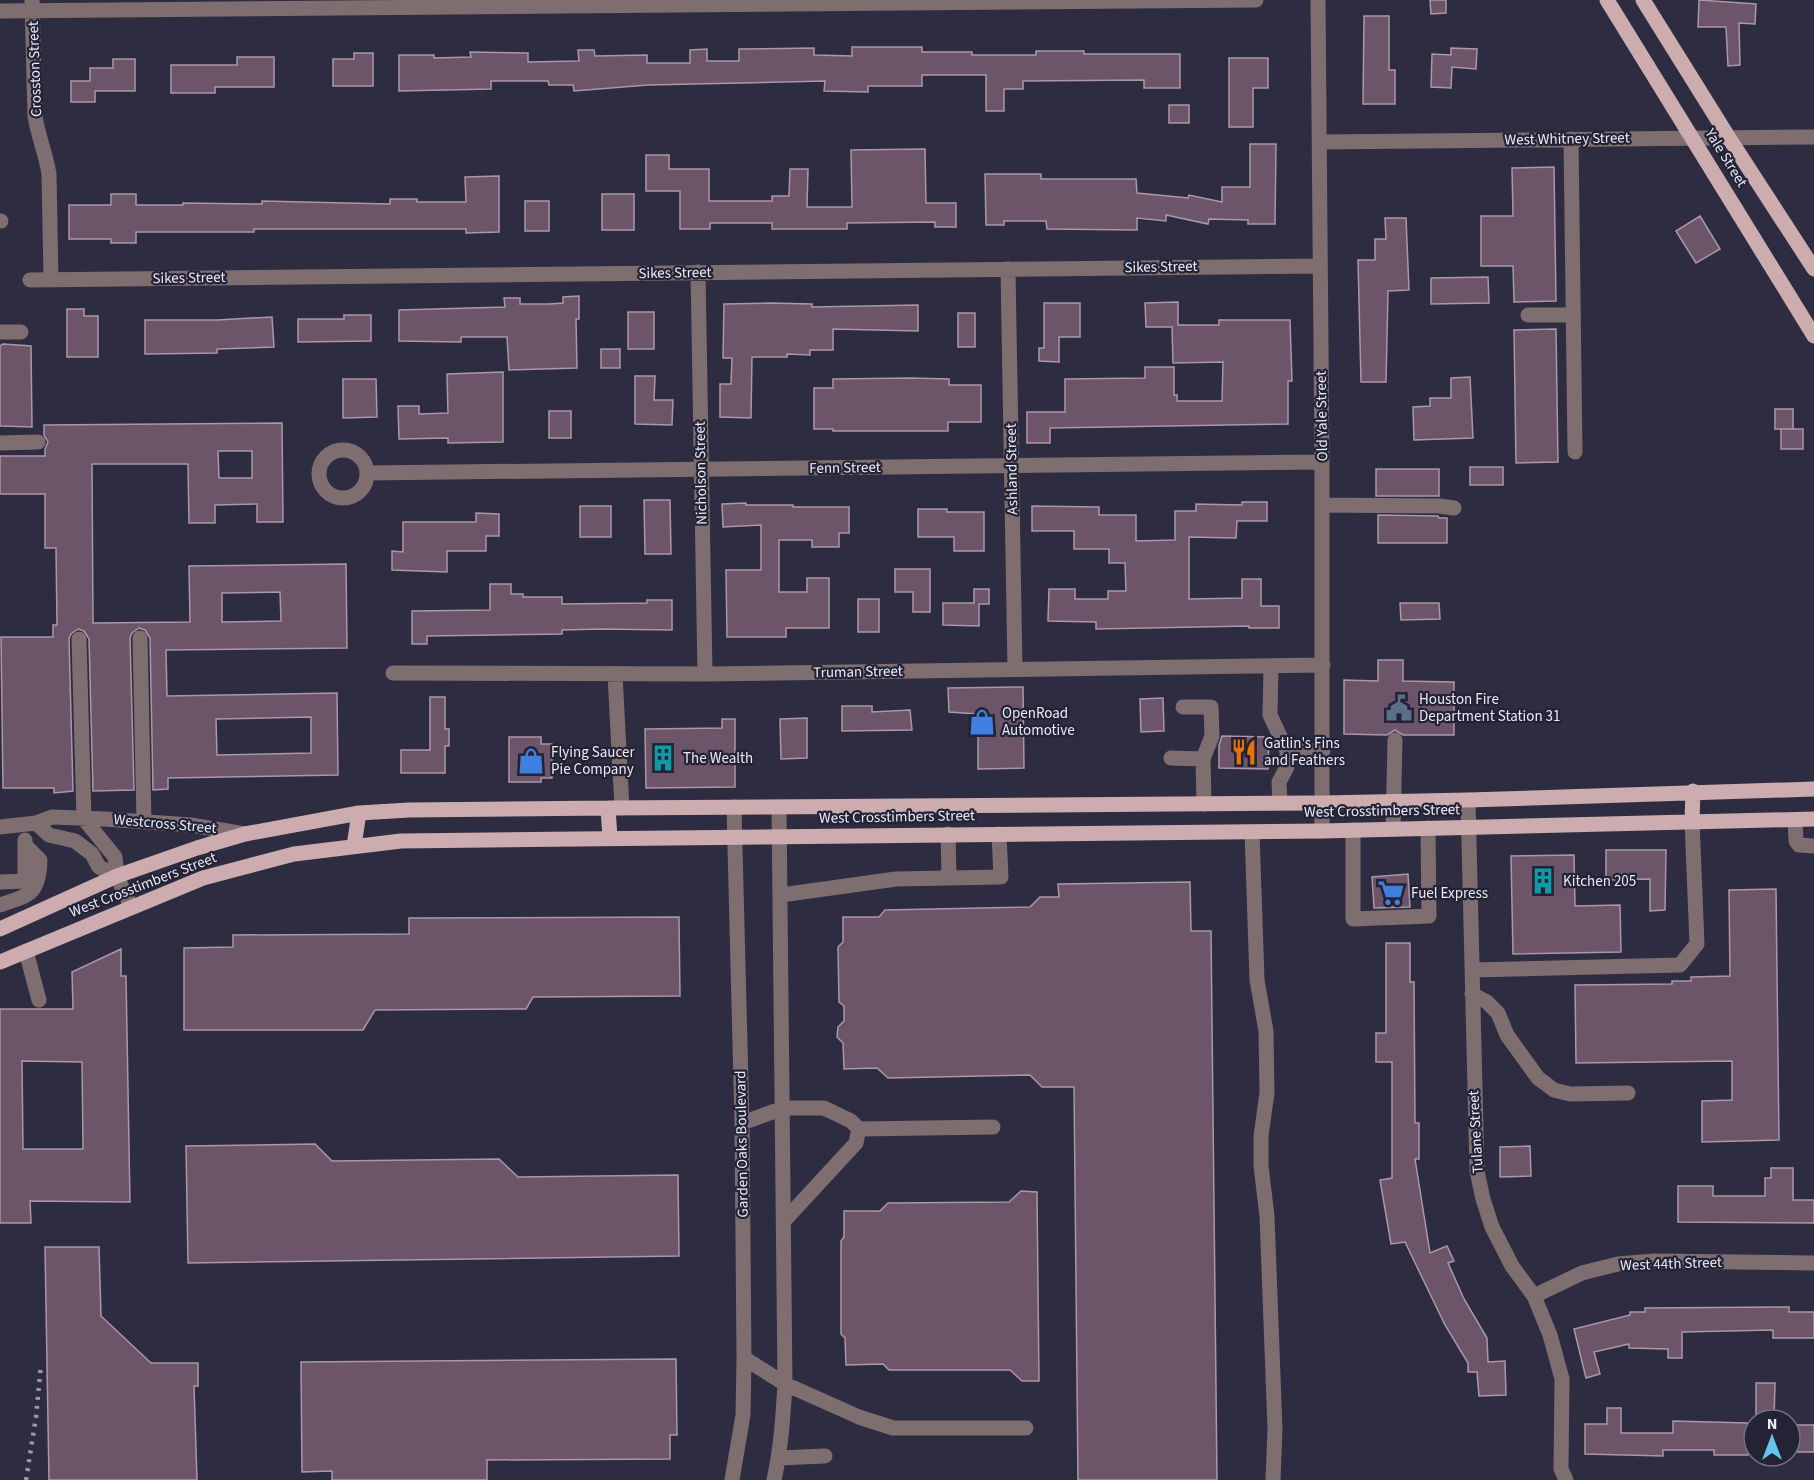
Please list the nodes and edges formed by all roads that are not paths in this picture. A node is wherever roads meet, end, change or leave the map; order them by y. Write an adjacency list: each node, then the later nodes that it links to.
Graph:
1 (1256, 0): 5 (street)
2 (1318, 0): 11 (street, Old Yale Street)
3 (1607, 0): 8 (main road, Yale Street)
4 (1643, 0): 9 (main road, Yale Street)
5 (32, 5): 6 (street); 16 (street, Crosston Street)
6 (0, 11)
7 (1814, 137): 9 (street, West Whitney Street)
8 (1693, 138): 9 (street, West Whitney Street); 10 (street, West Whitney Street); 22 (main road, Yale Street)
9 (1729, 138): 14 (main road, Yale Street)
10 (1571, 139): 11 (street, West Whitney Street); 19 (street)
11 (1319, 142): 12 (street, Old Yale Street)
12 (1320, 266): 13 (street, Sikes Street); 26 (street, Old Yale Street)
13 (1008, 269): 15 (street, Sikes Street); 27 (street, Ashland Street)
14 (1814, 269)
15 (698, 272): 16 (street, Sikes Street); 28 (street, Nicholson Street)
16 (51, 279): 17 (street, Sikes Street)
17 (30, 280)
18 (1528, 315): 19 (street)
19 (1573, 315): 25 (street)
20 (0, 332): 21 (street)
21 (21, 332)
22 (1814, 336)
23 (38, 442): 24 (street)
24 (0, 443)
25 (1575, 452)
26 (1322, 462): 27 (street, Fenn Street); 30 (street, Old Yale Street)
27 (1011, 466): 28 (street, Fenn Street); 36 (street, Ashland Street)
28 (701, 469): 29 (street, Fenn Street); 39 (street, Nicholson Street)
29 (367, 473)
30 (1322, 505): 31 (street); 34 (street, Old Yale Street)
31 (1454, 508)
32 (140, 638): 61 (street)
33 (79, 639): 58 (street)
34 (1323, 665): 35 (street, Truman Street); 43 (street, Old Yale Street)
35 (1271, 666): 36 (street, Truman Street); 42 (street)
36 (1015, 669): 39 (street, Truman Street)
37 (393, 673): 38 (street, Truman Street)
38 (615, 674): 39 (street, Truman Street); 56 (street)
39 (705, 674)
40 (1184, 706): 45 (street)
41 (1395, 740): 49 (street)
42 (1287, 751): 43 (street); 50 (street)
43 (1323, 751): 51 (street, Old Yale Street)
44 (1171, 758): 45 (street)
45 (1203, 759): 52 (street)
46 (1814, 789): 47 (main road, West Crosstimbers Street)
47 (1693, 791): 48 (main road, West Crosstimbers Street); 62 (main road)
48 (1468, 800): 49 (main road, West Crosstimbers Street); 65 (street, Tulane Street)
49 (1395, 801): 51 (main road, West Crosstimbers Street); 67 (street)
50 (1280, 803): 51 (main road, West Crosstimbers Street); 52 (main road, West Crosstimbers Street)
51 (1323, 803): 69 (street, Old Yale Street)
52 (1204, 804): 53 (main road, West Crosstimbers Street)
53 (1029, 805): 55 (main road, West Crosstimbers Street); 74 (main road)
54 (734, 807): 55 (main road, West Crosstimbers Street); 56 (main road, West Crosstimbers Street); 75 (street, Garden Oaks Boulevard)
55 (779, 807): 76 (street)
56 (615, 808): 57 (main road, West Crosstimbers Street); 77 (main road)
57 (359, 813): 71 (main road, West Crosstimbers Street); 79 (main road)
58 (84, 819): 61 (street, Westcross Street); 63 (street, Westcross Street); 81 (street, Westcross Street)
59 (1814, 819): 60 (main road, West Crosstimbers Street)
60 (1795, 820): 62 (main road, West Crosstimbers Street); 80 (street)
61 (144, 821): 71 (street, Westcross Street)
62 (1692, 822): 65 (main road, West Crosstimbers Street); 90 (street)
63 (31, 824): 64 (street, Westcross Street); 78 (street); 81 (street, Westcross Street)
64 (0, 827)
65 (1469, 827): 66 (main road, West Crosstimbers Street); 90 (street, Tulane Street)
66 (1428, 828): 67 (main road, West Crosstimbers Street); 68 (street)
67 (1393, 829): 68 (main road, West Crosstimbers Street)
68 (1353, 830): 69 (main road, West Crosstimbers Street)
69 (1322, 831): 70 (main road, West Crosstimbers Street)
70 (1252, 832): 74 (main road, West Crosstimbers Street); 108 (street)
71 (245, 834): 81 (main road, West Crosstimbers Street)
72 (948, 834): 73 (main road, West Crosstimbers Street); 76 (main road, West Crosstimbers Street); 82 (street)
73 (999, 834): 74 (main road, West Crosstimbers Street); 82 (street)
74 (1030, 834)
75 (735, 836): 76 (main road, West Crosstimbers Street); 77 (main road, West Crosstimbers Street); 95 (street, Garden Oaks Boulevard)
76 (780, 836): 84 (street)
77 (610, 838): 79 (main road, West Crosstimbers Street)
78 (25, 844): 83 (street); 85 (street)
79 (354, 846): 86 (main road, West Crosstimbers Street)
80 (1814, 846)
81 (117, 876): 86 (street, Westcross Street); 87 (main road, West Crosstimbers Street)
82 (949, 878): 84 (street)
83 (0, 882)
84 (781, 895): 94 (street)
85 (0, 906)
86 (131, 907): 88 (main road, West Crosstimbers Street)
87 (0, 929)
88 (26, 951): 89 (main road, West Crosstimbers Street); 92 (street)
89 (0, 962)
90 (1472, 970): 91 (street, Tulane Street)
91 (1472, 994): 93 (street); 100 (street, Tulane Street)
92 (39, 1000)
93 (1628, 1093)
94 (783, 1108): 95 (street); 97 (street); 98 (street)
95 (742, 1123): 101 (street, Garden Oaks Boulevard)
96 (993, 1127): 97 (street)
97 (859, 1129): 98 (street)
98 (784, 1221): 102 (street)
99 (1814, 1263): 100 (street, West 44th Street)
100 (1534, 1296): 109 (street, Tulane Street)
101 (744, 1358): 102 (street); 106 (street, Garden Oaks Boulevard)
102 (785, 1384): 103 (street); 105 (street)
103 (1026, 1428)
104 (825, 1456): 105 (street)
105 (779, 1458): 107 (street)
106 (732, 1480)
107 (774, 1480)
108 (1273, 1480)
109 (1566, 1480)

